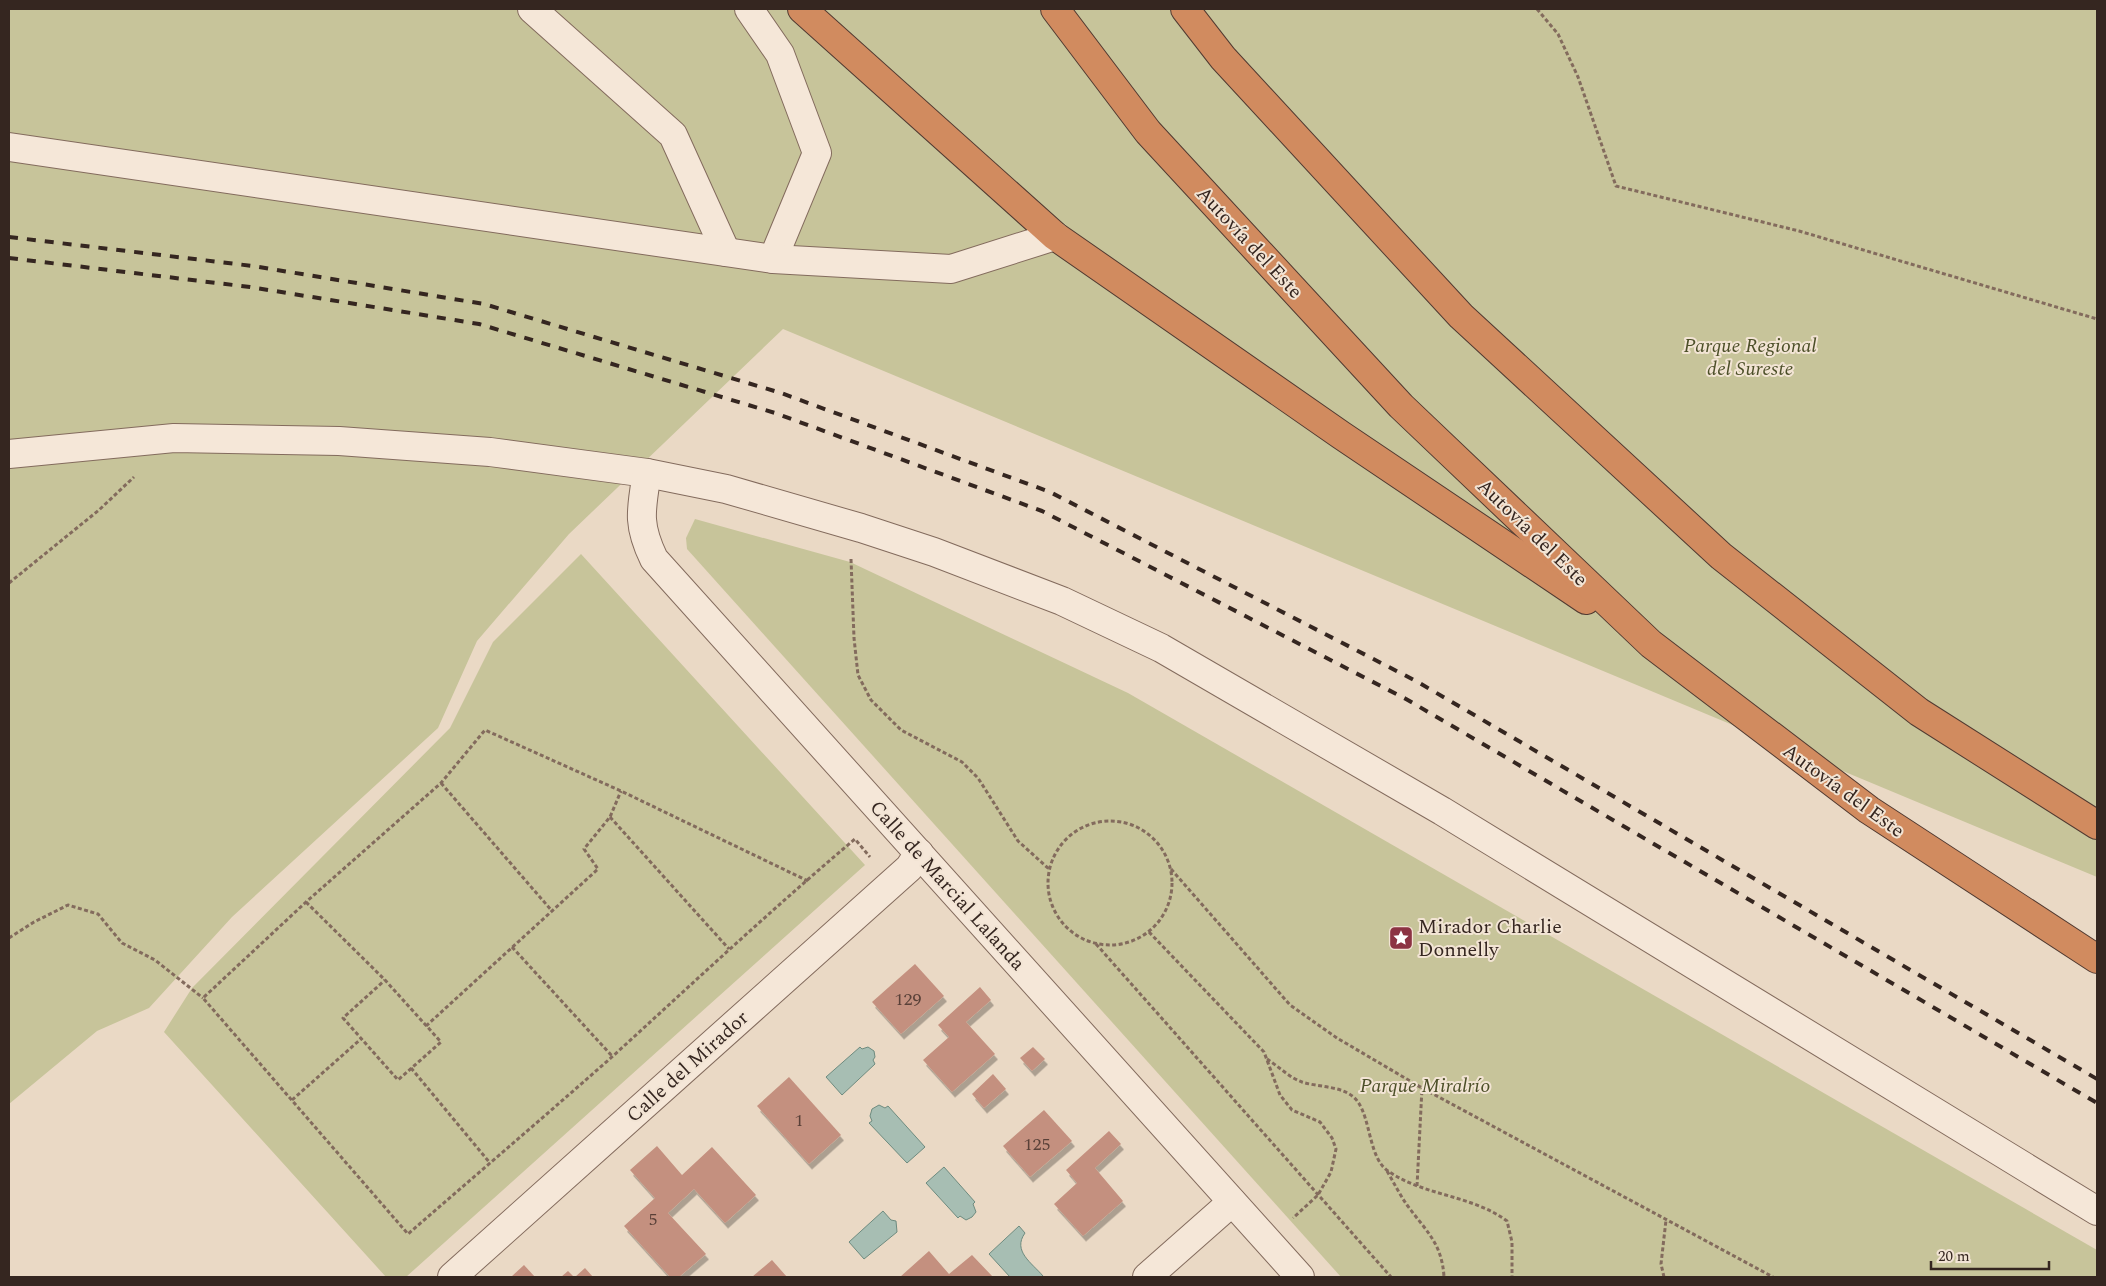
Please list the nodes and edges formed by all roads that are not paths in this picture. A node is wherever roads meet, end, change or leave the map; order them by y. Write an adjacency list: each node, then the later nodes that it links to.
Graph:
1 (532, 9): 8 (street)
2 (748, 9): 9 (street)
3 (802, 9): 7 (highway)
4 (1055, 9): 12 (highway, Autovía del Este)
5 (1185, 9): 13 (highway)
6 (9, 147): 8 (street)
7 (1055, 236): 9 (street); 12 (highway)
8 (726, 252): 9 (street)
9 (773, 259)
10 (9, 454): 11 (street)
11 (647, 473): 14 (street, Calle de Marcial Lalanda); 17 (street)
12 (1651, 644): 15 (highway, Autovía del Este)
13 (2097, 825)
14 (919, 852): 16 (street, Calle de Marcial Lalanda); 18 (street, Calle del Mirador)
15 (2097, 960)
16 (1232, 1202): 19 (street); 20 (street, Calle de Marcial Lalanda)
17 (2097, 1211)
18 (452, 1277)
19 (1147, 1277)
20 (1300, 1277)

